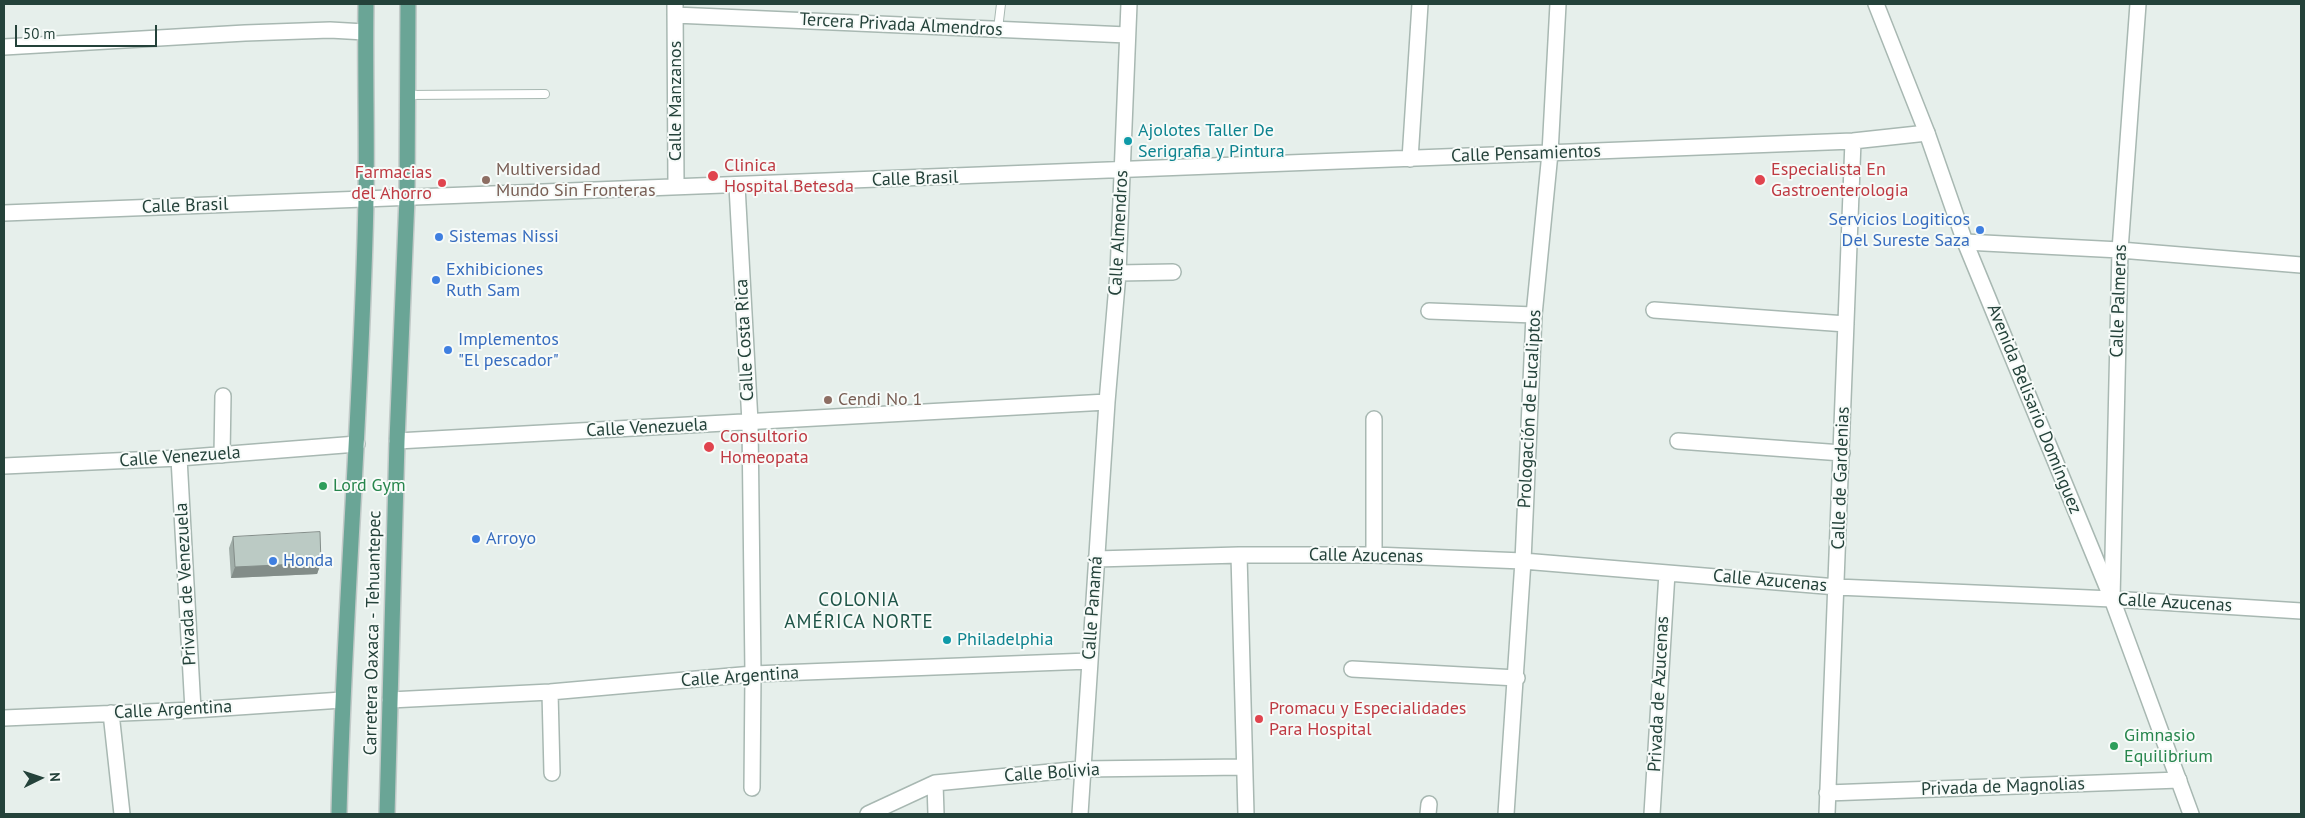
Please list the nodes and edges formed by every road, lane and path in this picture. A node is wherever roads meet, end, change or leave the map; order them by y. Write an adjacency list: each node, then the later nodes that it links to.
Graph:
1 (366, 4): 11 (main road, Carretera Oaxaca - Tehuantepec)
2 (408, 4): 15 (main road, Carretera Oaxaca - Tehuantepec)
3 (1001, 4): 10 (lane)
4 (1129, 4): 12 (street, Calle Almendros)
5 (1420, 4): 19 (street)
6 (1558, 4): 18 (street, Prologación de Eucaliptos)
7 (1876, 4): 16 (street, Avenida Belisario Domínguez)
8 (2138, 4): 27 (street, Calle Palmeras)
9 (675, 9): 10 (street, Tercera Privada Almendros); 21 (street, Calle Manzanos)
10 (998, 30): 12 (street, Tercera Privada Almendros)
11 (365, 32): 13 (street); 24 (main road, Carretera Oaxaca - Tehuantepec)
12 (1127, 35): 20 (street, Calle Almendros)
13 (4, 47)
14 (545, 94): 15 (lane)
15 (407, 95): 23 (main road, Carretera Oaxaca - Tehuantepec)
16 (1928, 133): 17 (street, Calle Pensamientos); 26 (street, Avenida Belisario Domínguez)
17 (1853, 141): 18 (street, Calle Pensamientos); 34 (street, Calle de Gardenias)
18 (1550, 153): 19 (street, Calle Pensamientos); 33 (street, Prologación de Eucaliptos)
19 (1410, 159): 20 (street, Calle Pensamientos)
20 (1123, 170): 22 (street, Calle Brasil); 30 (street, Calle Almendros)
21 (676, 186): 22 (street, Calle Brasil); 23 (street, Calle Brasil)
22 (738, 186): 38 (street, Calle Costa Rica)
23 (407, 198): 24 (street, Calle Brasil); 39 (main road, Carretera Oaxaca - Tehuantepec)
24 (366, 200): 25 (street, Calle Brasil); 41 (main road, Carretera Oaxaca - Tehuantepec)
25 (4, 213)
26 (1965, 242): 27 (street); 52 (street, Avenida Belisario Domínguez)
27 (2120, 250): 28 (street); 52 (street, Calle Palmeras)
28 (2301, 265)
29 (1173, 272): 30 (street)
30 (1118, 273): 36 (street, Calle Almendros)
31 (1654, 310): 34 (street)
32 (1430, 311): 33 (street)
33 (1534, 315): 49 (street, Prologación de Eucaliptos)
34 (1846, 324): 42 (street, Calle de Gardenias)
35 (223, 396): 43 (street)
36 (1107, 402): 38 (street, Calle Venezuela); 48 (street, Calle Panamá)
37 (1374, 419): 46 (street)
38 (750, 422): 39 (street, Calle Venezuela); 56 (street, Calle Costa Rica)
39 (397, 441): 60 (main road, Carretera Oaxaca - Tehuantepec)
40 (1678, 441): 42 (street)
41 (357, 444): 43 (street, Calle Venezuela); 59 (main road, Carretera Oaxaca - Tehuantepec)
42 (1842, 453): 51 (street, Calle de Gardenias)
43 (222, 454): 44 (street, Calle Venezuela)
44 (179, 458): 45 (street, Calle Venezuela); 61 (street, Privada de Venezuela)
45 (4, 466)
46 (1374, 554): 47 (street, Calle Azucenas); 49 (street, Calle Azucenas)
47 (1239, 555): 48 (street, Calle Azucenas); 64 (street)
48 (1096, 559): 54 (street, Calle Panamá)
49 (1523, 561): 50 (street, Calle Azucenas); 57 (street, Prologación de Eucaliptos)
50 (1666, 573): 51 (street, Calle Azucenas); 79 (street, Privada de Azucenas)
51 (1837, 586): 52 (street, Calle Azucenas); 70 (street, Calle de Gardenias)
52 (2112, 599): 53 (street, Calle Azucenas); 67 (street, Avenida Belisario Domínguez)
53 (2301, 611)
54 (1089, 661): 56 (street, Calle Argentina); 65 (street, Calle Panamá)
55 (1352, 670): 57 (street)
56 (753, 674): 58 (street, Calle Argentina); 69 (street, Calle Costa Rica)
57 (1517, 678): 78 (street, Prologación de Eucaliptos)
58 (550, 692): 60 (street, Calle Argentina); 66 (street)
59 (342, 700): 61 (street, Calle Argentina); 72 (main road, Carretera Oaxaca - Tehuantepec)
60 (390, 700): 73 (main road, Carretera Oaxaca - Tehuantepec)
61 (193, 710): 62 (street, Calle Argentina)
62 (111, 713): 63 (street, Calle Argentina); 71 (street)
63 (4, 718)
64 (1244, 767): 65 (street, Calle Bolivia); 77 (street)
65 (1082, 769): 68 (street, Calle Bolivia); 76 (street, Calle Panamá)
66 (552, 773)
67 (2179, 780): 70 (street, Privada de Magnolias); 81 (street, Avenida Belisario Domínguez)
68 (935, 783): 74 (street, Calle Bolivia); 75 (street)
69 (752, 788)
70 (1827, 793): 80 (street, Calle de Gardenias)
71 (122, 814)
72 (340, 814)
73 (387, 814)
74 (868, 814)
75 (936, 814)
76 (1080, 814)
77 (1246, 814)
78 (1506, 814)
79 (1652, 814)
80 (1827, 814)
81 (2191, 814)

